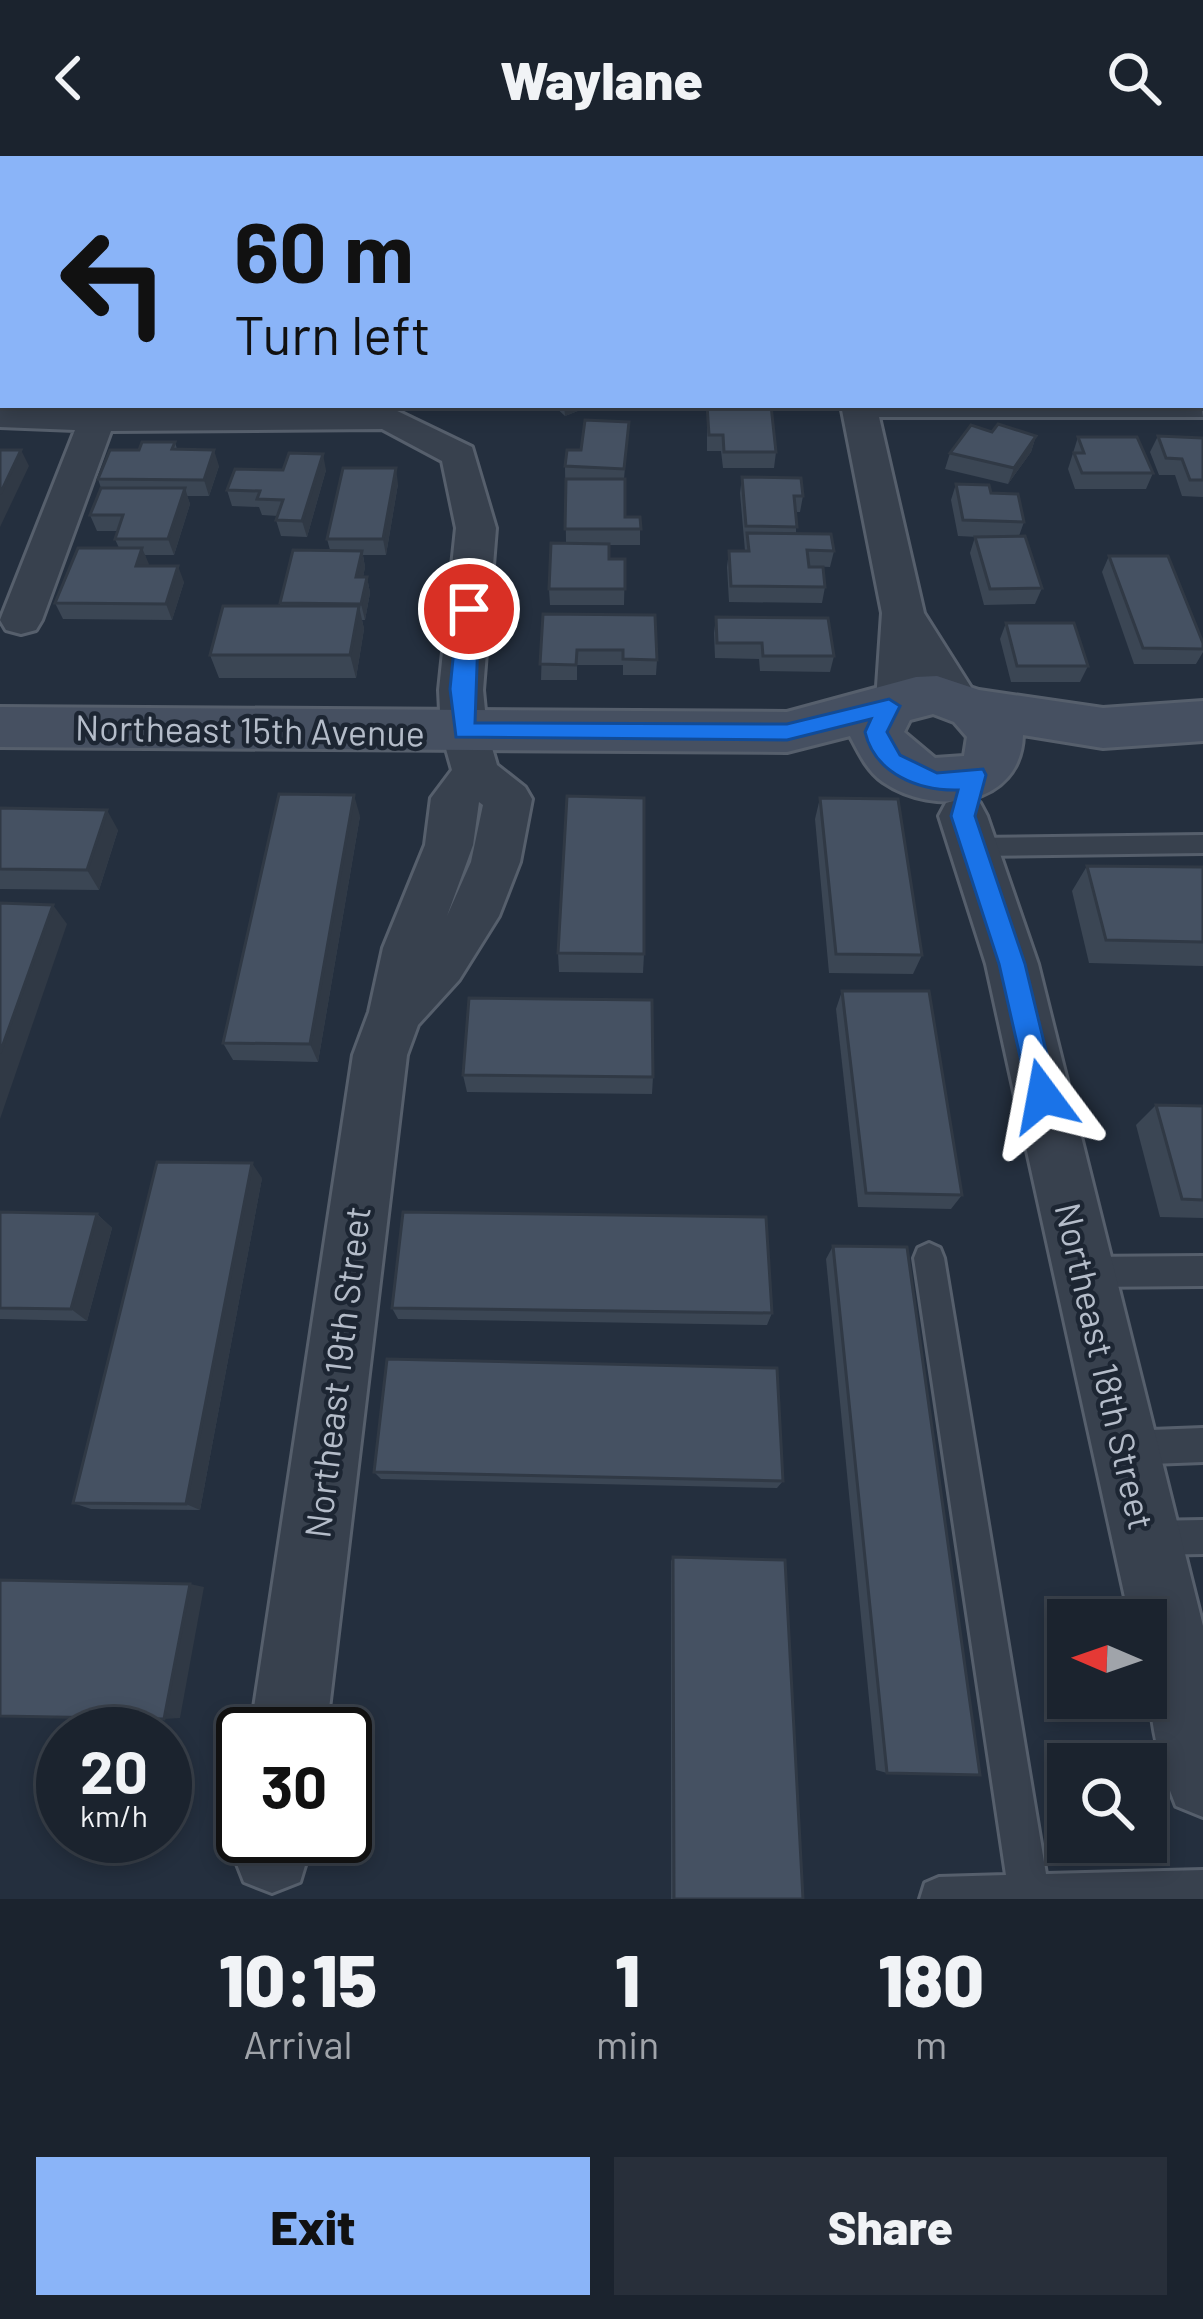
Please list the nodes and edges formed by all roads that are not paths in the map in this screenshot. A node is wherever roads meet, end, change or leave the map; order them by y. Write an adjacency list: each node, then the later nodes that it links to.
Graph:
1 (859, 408): 4 (street)
2 (0, 416): 3 (street)
3 (97, 420): 5 (street); 10 (street)
4 (903, 613): 6 (street); 9 (street)
5 (21, 620)
6 (965, 704): 7 (street); 9 (street); 12 (street)
7 (1203, 721)
8 (0, 727): 10 (street, Northeast 15th Avenue)
9 (897, 735): 10 (street, Northeast 15th Avenue); 12 (street)
10 (470, 753): 20 (street, Northeast 19th Street)
11 (1203, 756): 12 (street)
12 (973, 802): 13 (lane); 16 (street, Northeast 18th Street)
13 (1203, 844)
14 (929, 1258): 23 (lane)
15 (1203, 1271): 16 (lane)
16 (1084, 1272): 18 (street, Northeast 18th Street)
17 (1203, 1445): 18 (lane)
18 (1125, 1448): 19 (street, Northeast 18th Street)
19 (1175, 1537): 21 (street, Northeast 18th Street)
20 (292, 1707)
21 (1202, 1767)
22 (1203, 1890): 23 (lane)
23 (1029, 1894): 24 (lane)
24 (939, 1898)

